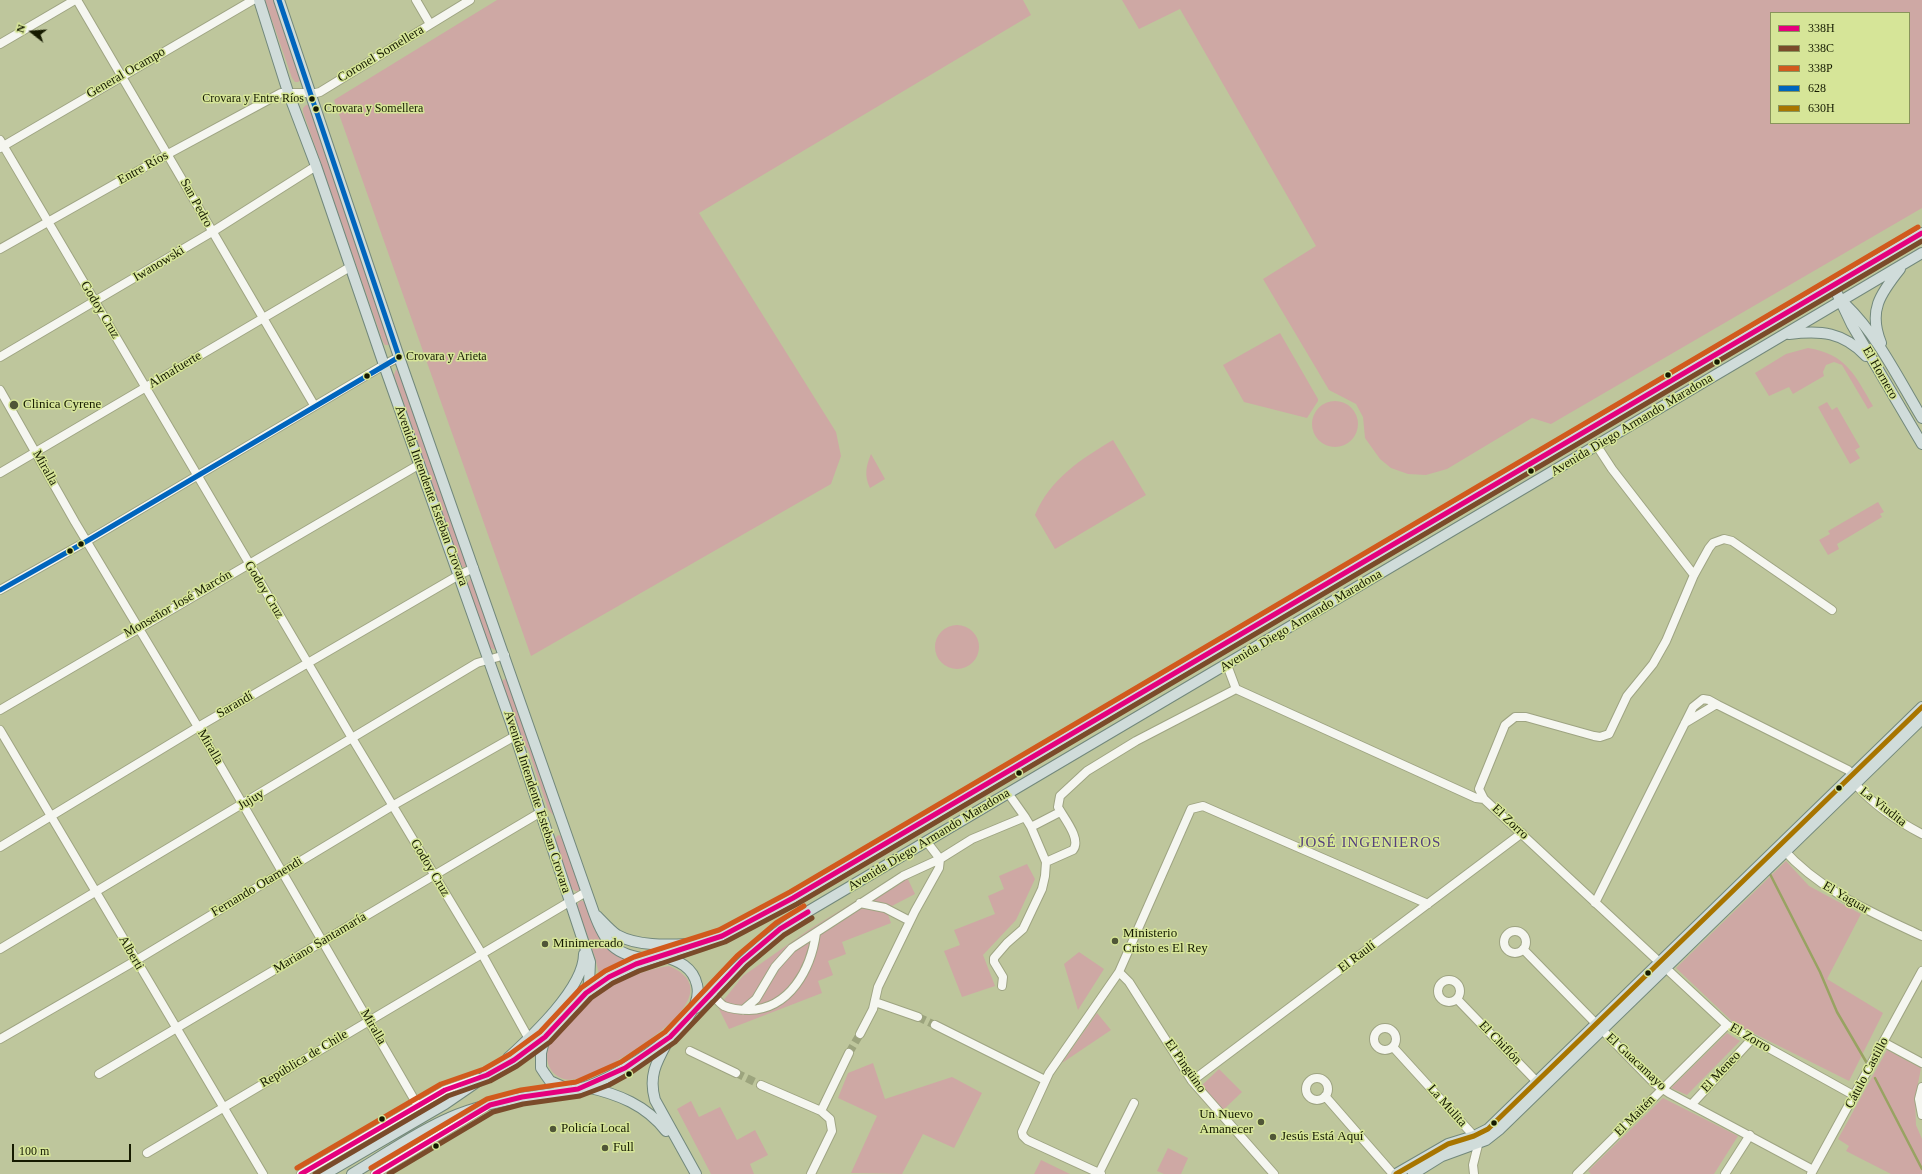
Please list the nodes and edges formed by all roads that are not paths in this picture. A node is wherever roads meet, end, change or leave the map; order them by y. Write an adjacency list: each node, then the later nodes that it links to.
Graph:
1 (76, 0): 8 (street); 9 (street, San Pedro)
2 (253, 0): 9 (street, General Ocampo)
3 (259, 0): 10 (main road, Avenida Intendente Esteban Crovara)
4 (279, 0): 11 (main road, Avenida Intendente Esteban Crovara)
5 (416, 0): 7 (street)
6 (470, 0): 7 (street, Coronel Somellera)
7 (430, 24): 11 (street, Coronel Somellera)
8 (0, 44)
9 (121, 76): 12 (street, General Ocampo); 13 (street, San Pedro)
10 (288, 92): 11 (street, Coronel Somellera); 13 (street, Entre Ríos); 14 (main road, Avenida Intendente Esteban Crovara)
11 (310, 94): 28 (main road, Avenida Intendente Esteban Crovara)
12 (1, 144): 15 (street, Godoy Cruz)
13 (168, 154): 15 (street, Entre Ríos); 16 (street, San Pedro)
14 (316, 166): 16 (street, Iwanowski); 21 (main road, Avenida Intendente Esteban Crovara)
15 (48, 221): 18 (street, Entre Ríos); 24 (street, Godoy Cruz)
16 (212, 232): 24 (street, Iwanowski); 25 (street, San Pedro)
17 (1922, 233): 22 (main road, Avenida Diego Armando Maradona)
18 (0, 249)
19 (1922, 253): 20 (main road, Avenida Diego Armando Maradona)
20 (1904, 264): 23 (main road, Avenida Diego Armando Maradona); 29 (main road)
21 (350, 267): 25 (street, Almafuerte); 30 (main road, Avenida Intendente Esteban Crovara)
22 (1833, 286): 23 (main road, El Hornero); 94 (main road, Avenida Diego Armando Maradona)
23 (1842, 301): 26 (main road, Avenida Diego Armando Maradona); 29 (main road, El Hornero); 31 (main road, El Hornero)
24 (95, 302): 27 (street, Iwanowski); 32 (street, Godoy Cruz)
25 (263, 318): 32 (street, Almafuerte); 34 (street, San Pedro)
26 (1785, 335): 31 (main road); 37 (main road, Avenida Diego Armando Maradona)
27 (0, 357)
28 (399, 357): 30 (street); 44 (main road, Avenida Intendente Esteban Crovara)
29 (1887, 360): 35 (main road, El Hornero)
30 (384, 364): 34 (street); 39 (main road, Avenida Intendente Esteban Crovara)
31 (1876, 367): 36 (main road, El Hornero)
32 (146, 388): 38 (street, Almafuerte); 41 (street, Godoy Cruz)
33 (0, 390): 38 (street, Miralla)
34 (314, 405): 41 (street)
35 (1922, 418)
36 (1922, 444)
37 (1597, 446): 46 (street); 53 (main road, Avenida Diego Armando Maradona)
38 (37, 453): 40 (street, Almafuerte); 42 (street, Miralla)
39 (420, 464): 43 (street, Monseñor José Marcón); 45 (main road, Avenida Intendente Esteban Crovara)
40 (0, 473)
41 (197, 474): 42 (street); 43 (street, Godoy Cruz)
42 (86, 541): 47 (street); 49 (street, Miralla)
43 (249, 564): 49 (street, Monseñor José Marcón); 52 (street, Godoy Cruz)
44 (474, 568): 45 (street, Sarandí); 50 (main road, Avenida Intendente Esteban Crovara)
45 (459, 575): 51 (main road, Avenida Intendente Esteban Crovara); 52 (street, Sarandí)
46 (1694, 575): 48 (street, El Zorro); 65 (street, El Zorro)
47 (0, 590)
48 (1832, 610)
49 (138, 627): 56 (street, Monseñor José Marcón); 58 (street, Miralla)
50 (505, 655): 51 (street, Jujuy); 83 (main road, Avenida Intendente Esteban Crovara)
51 (488, 659): 60 (main road, Avenida Intendente Esteban Crovara); 61 (street, Jujuy)
52 (308, 663): 58 (street, Sarandí); 61 (street, Godoy Cruz)
53 (1226, 665): 54 (street); 64 (main road, Avenida Diego Armando Maradona)
54 (1236, 689): 65 (street); 69 (street)
55 (1922, 707): 57 (main road)
56 (0, 710)
57 (1918, 722): 62 (main road); 63 (main road)
58 (198, 727): 66 (street, Miralla); 70 (street, Sarandí)
59 (0, 730): 70 (street, Alberti)
60 (515, 736): 67 (street, Fernando Otamendi); 68 (main road, Avenida Intendente Esteban Crovara)
61 (352, 738): 66 (street, Jujuy); 67 (street, Godoy Cruz)
62 (1852, 773): 63 (street, La Viudita); 77 (main road); 85 (street)
63 (1855, 784): 74 (street, La Viudita); 77 (main road)
64 (1008, 793): 71 (street); 75 (main road, Avenida Diego Armando Maradona)
65 (1484, 799): 73 (street, El Zorro)
66 (244, 805): 80 (street, Miralla); 82 (street, Jujuy)
67 (392, 806): 80 (street, Fernando Otamendi); 81 (street, Godoy Cruz)
68 (541, 812): 81 (street, Mariano Santamaría); 84 (main road, Avenida Intendente Esteban Crovara)
69 (1060, 812): 72 (street); 79 (street)
70 (52, 817): 76 (street, Sarandí); 82 (street, Alberti)
71 (1025, 817): 72 (street); 78 (street)
72 (1031, 826): 79 (street)
73 (1522, 833): 85 (street, El Zorro); 87 (street, El Raulí)
74 (1922, 834)
75 (927, 842): 78 (street); 110 (main road, Avenida Diego Armando Maradona)
76 (0, 847)
77 (1783, 849): 91 (street, El Yaguar); 103 (main road); 105 (main road)
78 (940, 859): 86 (street); 89 (street)
79 (1046, 862): 108 (street)
80 (283, 872): 92 (street, Miralla); 102 (street, Fernando Otamendi)
81 (433, 874): 92 (street, Mariano Santamaría); 99 (street, Godoy Cruz)
82 (96, 892): 96 (street, Jujuy); 102 (street, Alberti)
83 (586, 892): 84 (street, República de Chile); 88 (main road, Avenida Intendente Esteban Crovara)
84 (570, 902): 93 (main road, Avenida Intendente Esteban Crovara); 99 (street, República de Chile)
85 (1595, 903): 103 (street, El Zorro)
86 (860, 904): 89 (street); 90 (street)
87 (1428, 904): 106 (street); 136 (street, El Raulí)
88 (594, 913): 95 (main road); 101 (main road, Avenida Intendente Esteban Crovara)
89 (910, 921): 112 (street)
90 (816, 932): 114 (street); 114 (street)
91 (1922, 936)
92 (323, 940): 116 (street, Miralla); 119 (street, Mariano Santamaría)
93 (584, 942): 109 (main road, Avenida Intendente Esteban Crovara); 125 (main road)
94 (700, 943): 95 (main road); 98 (main road, Avenida Diego Armando Maradona)
95 (665, 945): 98 (main road)
96 (0, 949)
97 (1523, 949): 120 (street, El Guacamayo)
98 (674, 952): 100 (main road, Avenida Diego Armando Maradona); 104 (main road)
99 (482, 954): 116 (street, República de Chile); 125 (street, Godoy Cruz)
100 (662, 956): 101 (main road, Avenida Diego Armando Maradona); 104 (main road)
101 (650, 959): 109 (main road)
102 (135, 961): 119 (street, Alberti); 124 (street, Fernando Otamendi)
103 (1659, 961): 105 (street, El Zorro); 120 (main road)
104 (686, 966): 113 (main road)
105 (1666, 969): 118 (street, El Zorro); 120 (main road)
106 (1119, 972): 135 (street); 136 (street, El Pingüino)
107 (1922, 972): 127 (street, Cátulo Castillo)
108 (1002, 986)
109 (586, 993): 122 (main road)
110 (711, 993): 113 (main road, Avenida Diego Armando Maradona); 114 (street)
111 (1457, 999): 138 (street, El Chiflón)
112 (875, 1002): 115 (street); 121 (street)
113 (696, 1008): 123 (main road, Avenida Diego Armando Maradona)
114 (743, 1010)
115 (918, 1016)
116 (370, 1020): 148 (street, Miralla); 149 (street, República de Chile)
117 (935, 1025): 135 (street)
118 (1727, 1025): 126 (street, El Zorro); 141 (street, El Maitén)
119 (177, 1027): 134 (street, Mariano Santamaría); 149 (street, Alberti)
120 (1600, 1028): 138 (main road); 141 (street, El Guacamayo)
121 (860, 1034)
122 (545, 1037): 132 (main road); 142 (main road)
123 (670, 1037): 139 (main road); 154 (main road)
124 (0, 1039)
125 (529, 1039): 132 (main road)
126 (1751, 1040): 144 (street, El Zorro); 146 (street, El Meneo)
127 (1883, 1042): 131 (street); 144 (street, Cátulo Castillo)
128 (1392, 1047): 153 (street, La Mulita)
129 (690, 1052): 133 (street)
130 (850, 1053): 150 (street)
131 (1922, 1063)
132 (490, 1073): 148 (street); 160 (main road)
133 (736, 1073)
134 (98, 1074)
135 (1046, 1080): 165 (street)
136 (1192, 1081): 166 (street, El Pingüino)
137 (761, 1085): 150 (street)
138 (1540, 1085): 153 (main road)
139 (586, 1087): 142 (main road); 154 (main road)
140 (1922, 1087): 151 (street)
141 (1662, 1089): 146 (street, El Guacamayo); 156 (street, El Maitén)
142 (570, 1090): 147 (main road)
143 (1325, 1096): 167 (street)
144 (1855, 1096): 157 (street, Cátulo Castillo)
145 (1134, 1103): 165 (street)
146 (1692, 1104): 152 (street, El Guacamayo)
147 (490, 1105): 161 (main road); 162 (street)
148 (418, 1106): 159 (street)
149 (223, 1107): 155 (street, República de Chile); 158 (street, Alberti)
150 (821, 1111): 164 (street)
151 (1922, 1115)
152 (1750, 1135): 157 (street, El Guacamayo); 170 (street)
153 (1476, 1140): 167 (main road); 168 (main road); 169 (street)
154 (682, 1150): 163 (main road)
155 (146, 1153)
156 (1582, 1172)
157 (1812, 1172)
158 (263, 1174)
159 (301, 1174)
160 (325, 1174)
161 (352, 1174)
162 (376, 1174)
163 (696, 1174)
164 (811, 1174)
165 (1100, 1174)
166 (1274, 1174)
167 (1394, 1174)
168 (1413, 1174)
169 (1474, 1174)
170 (1725, 1174)

